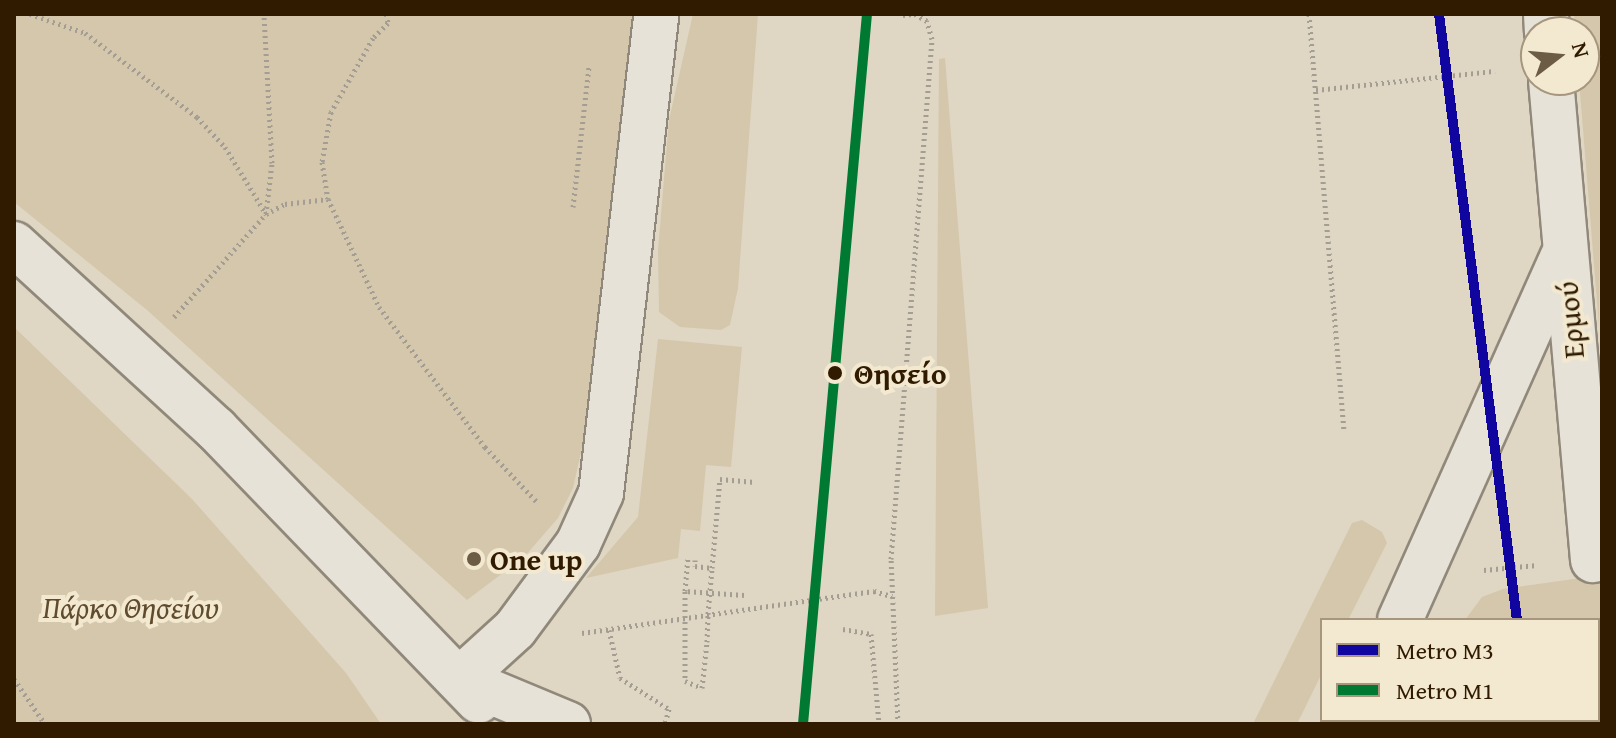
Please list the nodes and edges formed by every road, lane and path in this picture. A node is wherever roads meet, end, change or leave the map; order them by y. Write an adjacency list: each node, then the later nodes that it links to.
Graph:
1 (30, 14): 12 (path)
2 (264, 14): 12 (path)
3 (386, 14): 11 (path)
4 (656, 14): 18 (street)
5 (914, 14): 7 (path); 23 (path)
6 (1309, 14): 9 (path)
7 (903, 15)
8 (1504, 70): 9 (path)
9 (1316, 90): 16 (path)
10 (1552, 96): 14 (street, Ερμού)
11 (328, 199): 12 (path); 18 (path)
12 (266, 214): 15 (path)
13 (14, 244): 15 (street)
14 (1564, 254): 19 (street, Ερμού); 25 (street)
15 (139, 356): 30 (street)
16 (1344, 429)
17 (755, 482): 20 (path)
18 (578, 544): 30 (street)
19 (1593, 560)
20 (712, 565): 21 (path); 24 (path)
21 (685, 591): 22 (path); 24 (path)
22 (744, 595)
23 (892, 596): 24 (path); 36 (path)
24 (711, 614): 27 (path)
25 (1401, 618)
26 (843, 629): 35 (path)
27 (609, 630): 28 (path); 34 (path)
28 (598, 631)
29 (14, 679): 31 (path)
30 (460, 679): 32 (street); 33 (street)
31 (45, 724)
32 (499, 724)
33 (568, 724)
34 (665, 724)
35 (879, 724)
36 (898, 724)

